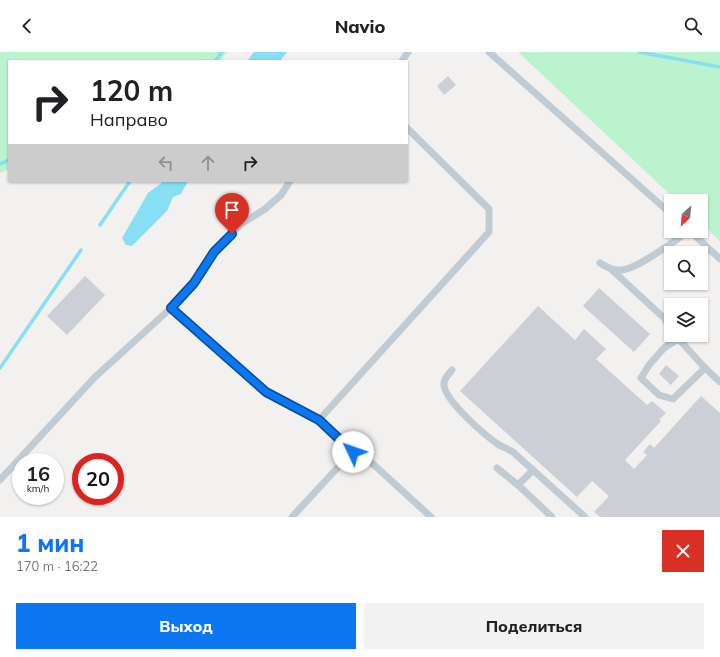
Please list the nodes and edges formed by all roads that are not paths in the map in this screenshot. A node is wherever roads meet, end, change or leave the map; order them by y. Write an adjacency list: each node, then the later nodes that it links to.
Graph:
1 (489, 52): 4 (lane)
2 (408, 129): 17 (lane)
3 (289, 182): 10 (lane)
4 (664, 208)
5 (678, 238): 9 (lane)
6 (697, 238): 7 (lane)
7 (720, 259)
8 (600, 263): 9 (lane)
9 (611, 269): 11 (lane)
10 (171, 308): 17 (lane); 21 (lane)
11 (664, 318)
12 (671, 342): 14 (lane)
13 (681, 342): 14 (lane)
14 (705, 368): 16 (lane)
15 (452, 370): 20 (lane)
16 (720, 382)
17 (319, 420): 18 (lane)
18 (353, 452): 23 (lane); 24 (lane)
19 (497, 468): 22 (lane)
20 (533, 470): 22 (lane); 26 (lane)
21 (0, 480)
22 (518, 486): 25 (lane)
23 (292, 517)
24 (431, 517)
25 (552, 517)
26 (585, 517)

